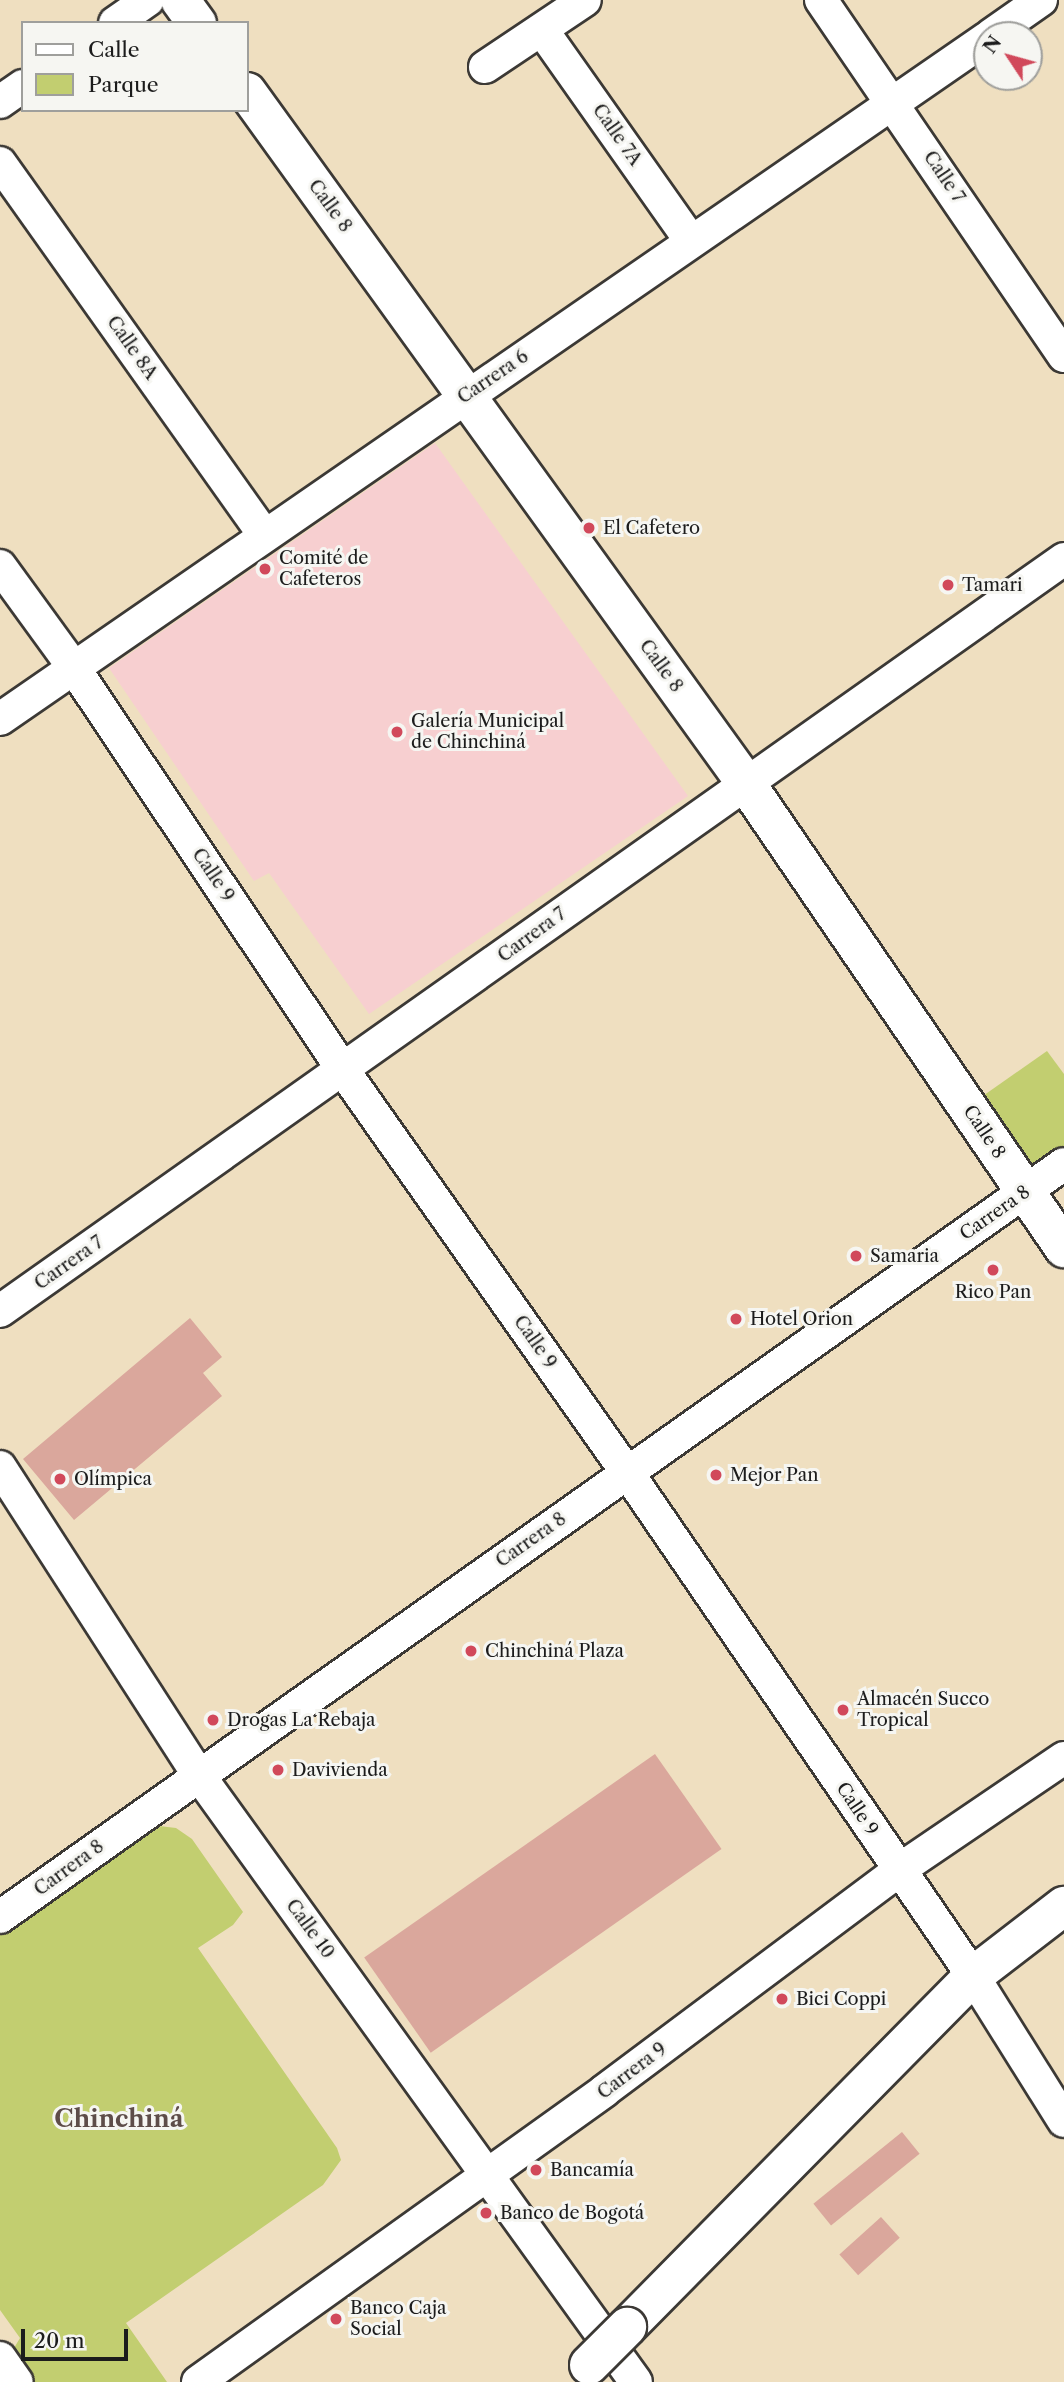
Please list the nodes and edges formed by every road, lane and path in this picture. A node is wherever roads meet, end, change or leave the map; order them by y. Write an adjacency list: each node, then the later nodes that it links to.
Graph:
1 (148, 0): 6 (street)
2 (180, 0): 7 (main road)
3 (585, 0): 9 (street)
4 (821, 0): 15 (street, Calle 7)
5 (1041, 0): 8 (street, Carrera 6)
6 (118, 21)
7 (196, 21)
8 (1011, 21)
9 (542, 30): 11 (street); 17 (street, Calle 7A)
10 (973, 47): 15 (street, Carrera 6)
11 (485, 67)
12 (21, 87): 14 (street)
13 (248, 93): 19 (main road, Calle 8)
14 (0, 102)
15 (894, 103): 17 (street, Carrera 6); 18 (street, Calle 7)
16 (0, 163): 20 (street, Calle 8A)
17 (691, 241): 19 (street, Carrera 6)
18 (1064, 356)
19 (467, 395): 20 (street, Carrera 6); 25 (main road, Calle 8)
20 (264, 534): 23 (street, Carrera 6)
21 (1064, 559): 25 (street, Carrera 7)
22 (0, 566): 23 (street, Calle 9)
23 (74, 668): 24 (street, Carrera 6); 26 (street, Calle 9)
24 (0, 719)
25 (745, 782): 26 (street, Carrera 7); 28 (main road, Calle 8)
26 (343, 1070): 30 (street, Carrera 7); 32 (street, Calle 9)
27 (1064, 1164): 28 (street, Carrera 8)
28 (1025, 1192): 29 (main road, Calle 8); 32 (street, Carrera 8)
29 (1064, 1248)
30 (0, 1311)
31 (0, 1466): 34 (street, Calle 10)
32 (627, 1472): 34 (street, Carrera 8); 35 (street, Calle 9)
33 (1064, 1758): 35 (street, Carrera 9)
34 (198, 1774): 37 (street, Carrera 8); 40 (street, Calle 10)
35 (899, 1870): 38 (street, Calle 9); 40 (street, Carrera 9)
36 (1064, 1906): 38 (main road)
37 (0, 1917)
38 (973, 1976): 39 (street, Calle 9); 42 (main road, bridge)
39 (1064, 2121)
40 (488, 2175): 44 (street, Carrera 9); 45 (street, Calle 10)
41 (0, 2358): 43 (street)
42 (580, 2374)
43 (17, 2382)
44 (198, 2382)
45 (636, 2382)

